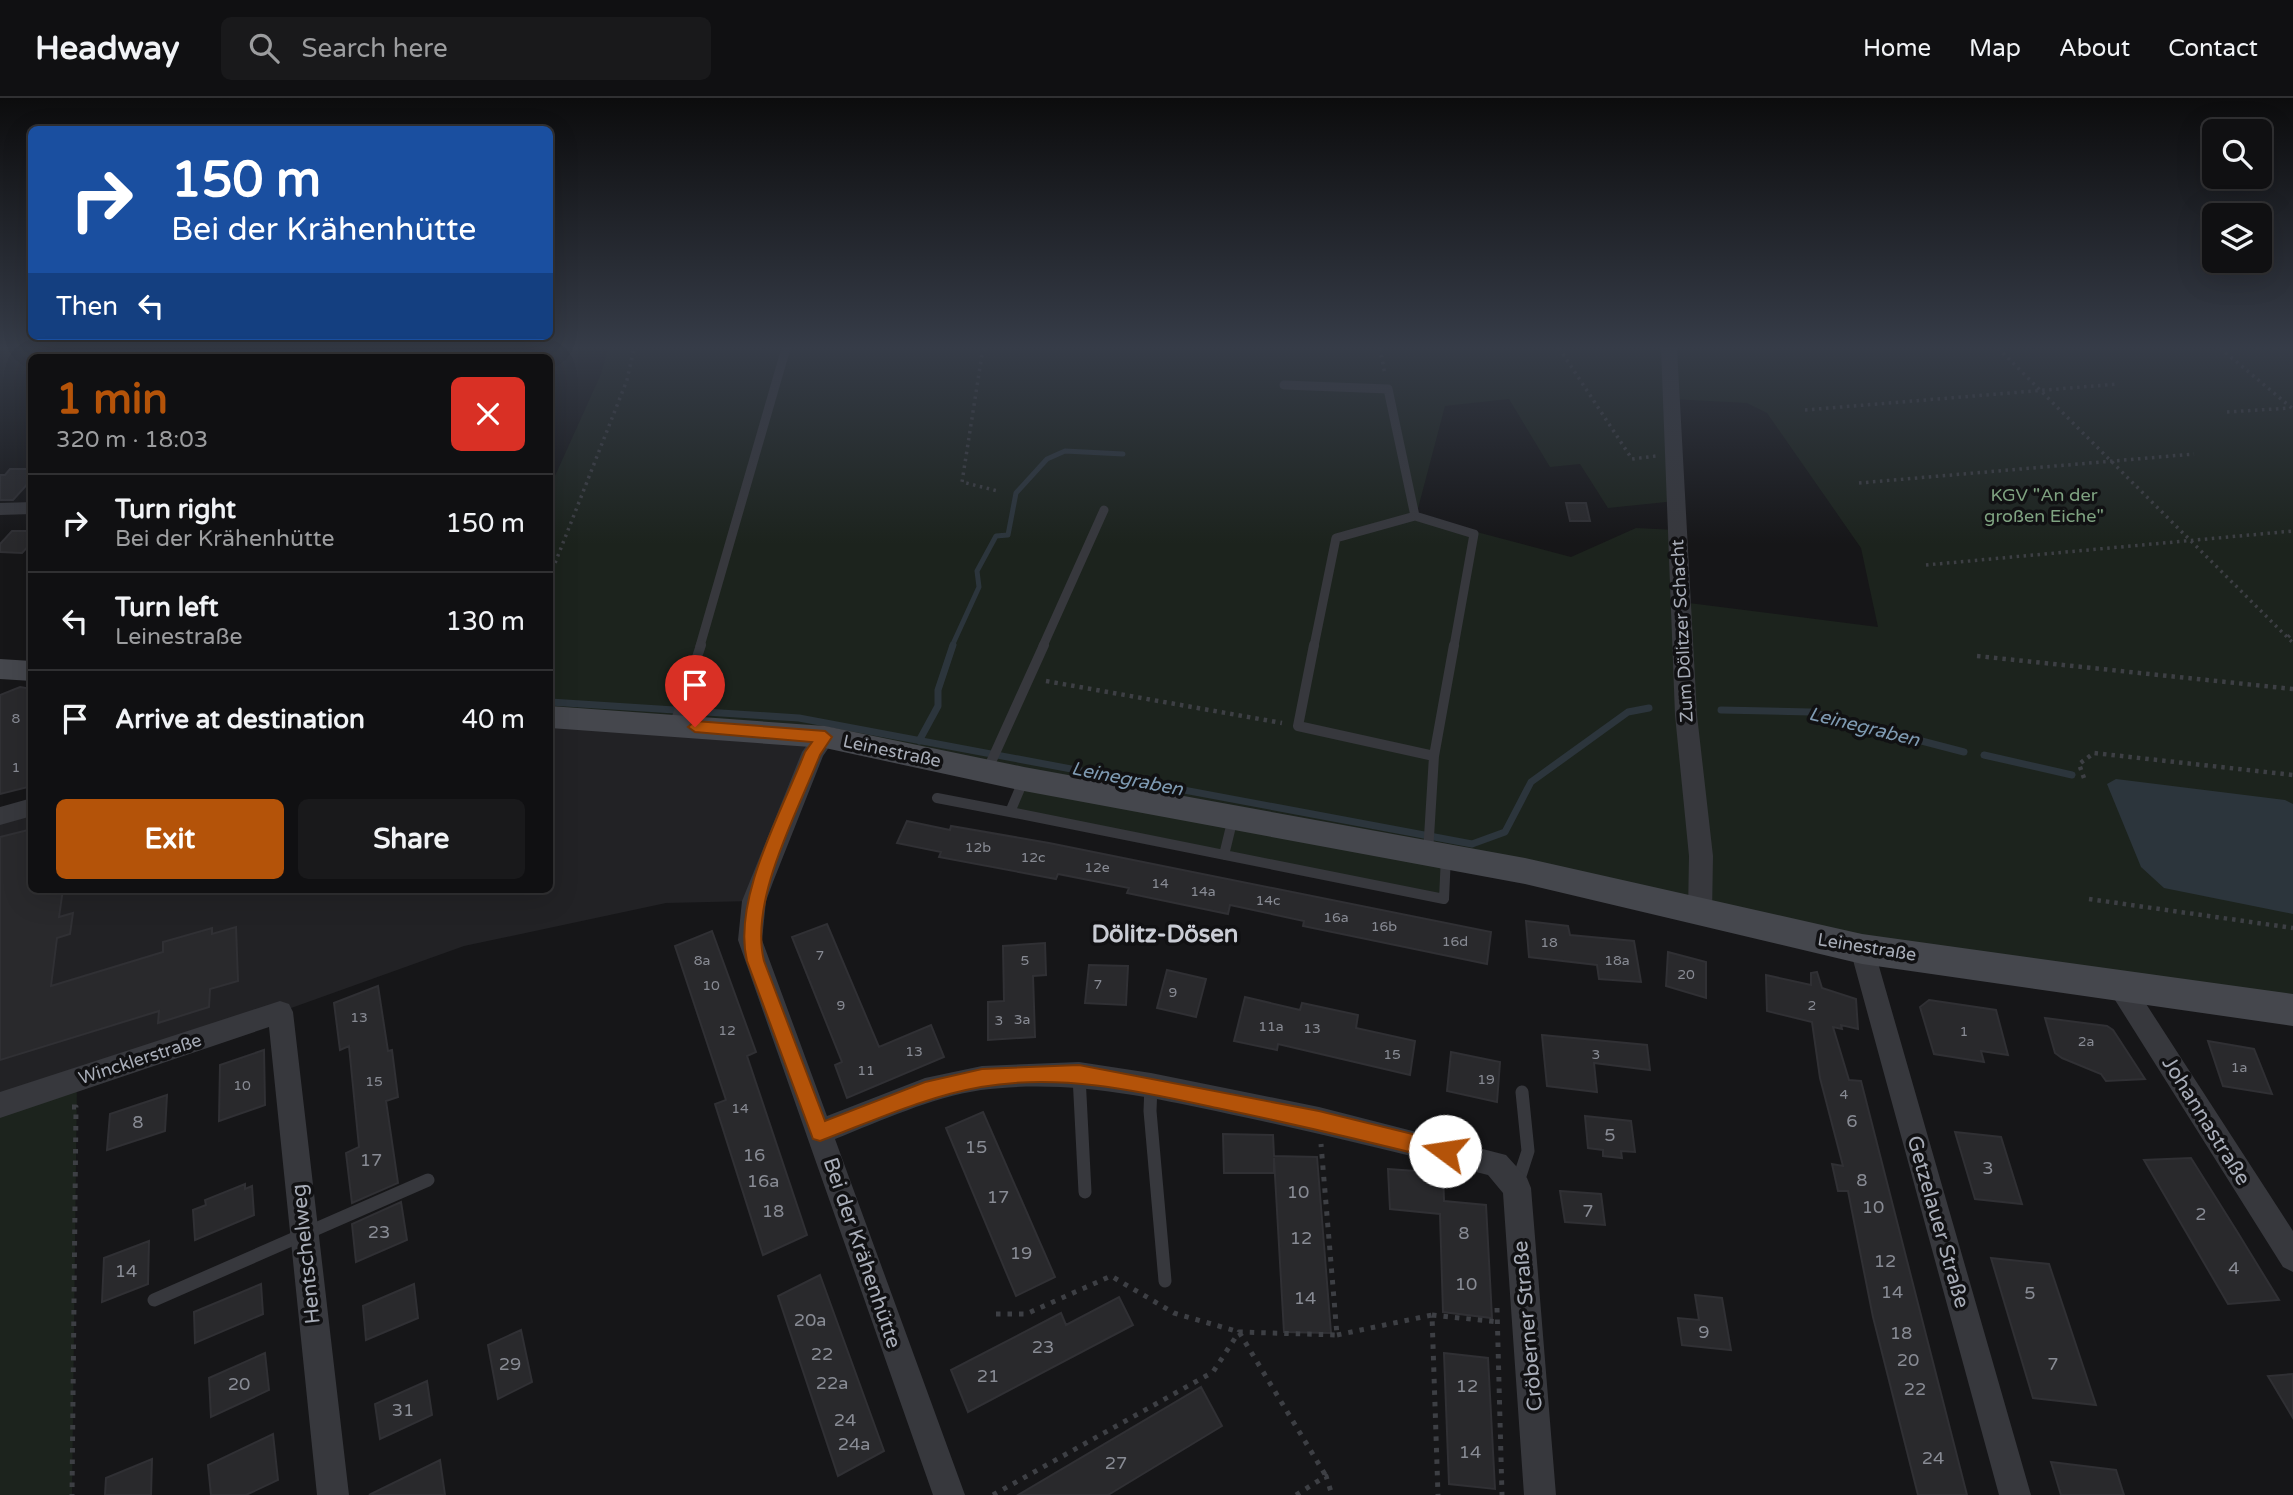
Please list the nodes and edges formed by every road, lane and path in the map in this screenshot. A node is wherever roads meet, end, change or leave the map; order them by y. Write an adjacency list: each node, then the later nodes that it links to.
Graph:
1 (614, 413): 20 (path)
2 (767, 413): 29 (lane)
3 (973, 413): 12 (path)
4 (1393, 413): 16 (lane)
5 (1602, 413): 9 (path)
6 (1672, 413): 46 (street, Zum Dölitzer Schacht)
7 (2064, 413): 10 (path)
8 (2194, 454): 10 (path)
9 (1632, 459)
10 (2111, 461): 11 (path); 18 (path)
11 (1859, 483)
12 (998, 491)
13 (28, 508): 14 (street)
14 (0, 509)
15 (1104, 510): 27 (lane)
16 (1416, 516): 31 (lane); 33 (lane)
17 (2293, 531): 18 (path)
18 (2191, 540): 19 (path); 22 (path)
19 (1926, 565)
20 (553, 568)
21 (2293, 632): 22 (path)
22 (2288, 637): 23 (path)
23 (2293, 643)
24 (1977, 656): 28 (path)
25 (0, 669): 26 (main road)
26 (28, 671)
27 (1031, 678): 31 (path); 34 (lane)
28 (2293, 689)
29 (677, 716): 30 (main road, Leinestraße); 32 (main road, Leinestraße)
30 (553, 717)
31 (1298, 726): 33 (lane)
32 (825, 737): 34 (main road, Leinestraße); 58 (street, Bei der Krähenhütte)
33 (1434, 757): 43 (lane)
34 (992, 762): 37 (main road, Leinestraße)
35 (2293, 775): 36 (path)
36 (2084, 778)
37 (1024, 779): 40 (lane); 42 (main road, Leinestraße)
38 (937, 798): 40 (lane, Leinestraße)
39 (28, 808): 41 (street)
40 (1010, 812): 44 (lane, Leinestraße)
41 (0, 816)
42 (1233, 818): 43 (main road, Leinestraße); 44 (lane)
43 (1433, 845): 44 (lane, Leinestraße); 46 (main road, Leinestraße)
44 (1224, 855)
45 (2089, 899): 47 (path)
46 (1700, 913): 48 (main road, Leinestraße)
47 (2293, 928)
48 (1862, 948): 49 (main road, Leinestraße); 83 (street, Getzelauer Straße)
49 (2119, 984): 50 (main road, Leinestraße); 63 (street, Johannastraße)
50 (2293, 1010)
51 (280, 1012): 55 (street, Wincklerstraße); 62 (street, Hentschelweg)
52 (1079, 1073): 53 (street); 58 (street); 61 (lane)
53 (1151, 1085): 57 (street); 64 (lane)
54 (1522, 1092): 60 (lane)
55 (0, 1105)
56 (76, 1107): 74 (path)
57 (1319, 1120): 60 (street); 72 (path)
58 (820, 1132): 76 (street, Bei der Krähenhütte)
59 (428, 1180): 62 (lane)
60 (1517, 1188): 70 (street, Cröberner Straße)
61 (1085, 1192)
62 (304, 1234): 66 (lane); 75 (street, Hentschelweg)
63 (2293, 1257)
64 (1165, 1281)
65 (1497, 1295): 69 (path)
66 (154, 1300)
67 (996, 1314): 71 (path)
68 (1432, 1315): 69 (path); 72 (path); 80 (path)
69 (1497, 1322): 70 (path); 81 (path)
70 (1530, 1326): 82 (street, Cröberner Straße)
71 (1239, 1332): 72 (path); 73 (path); 77 (path)
72 (1337, 1335)
73 (1326, 1476): 78 (path); 79 (path)
74 (72, 1495)
75 (333, 1495)
76 (949, 1495)
77 (993, 1495)
78 (1296, 1495)
79 (1332, 1495)
80 (1438, 1495)
81 (1502, 1495)
82 (1541, 1495)
83 (2015, 1495)

